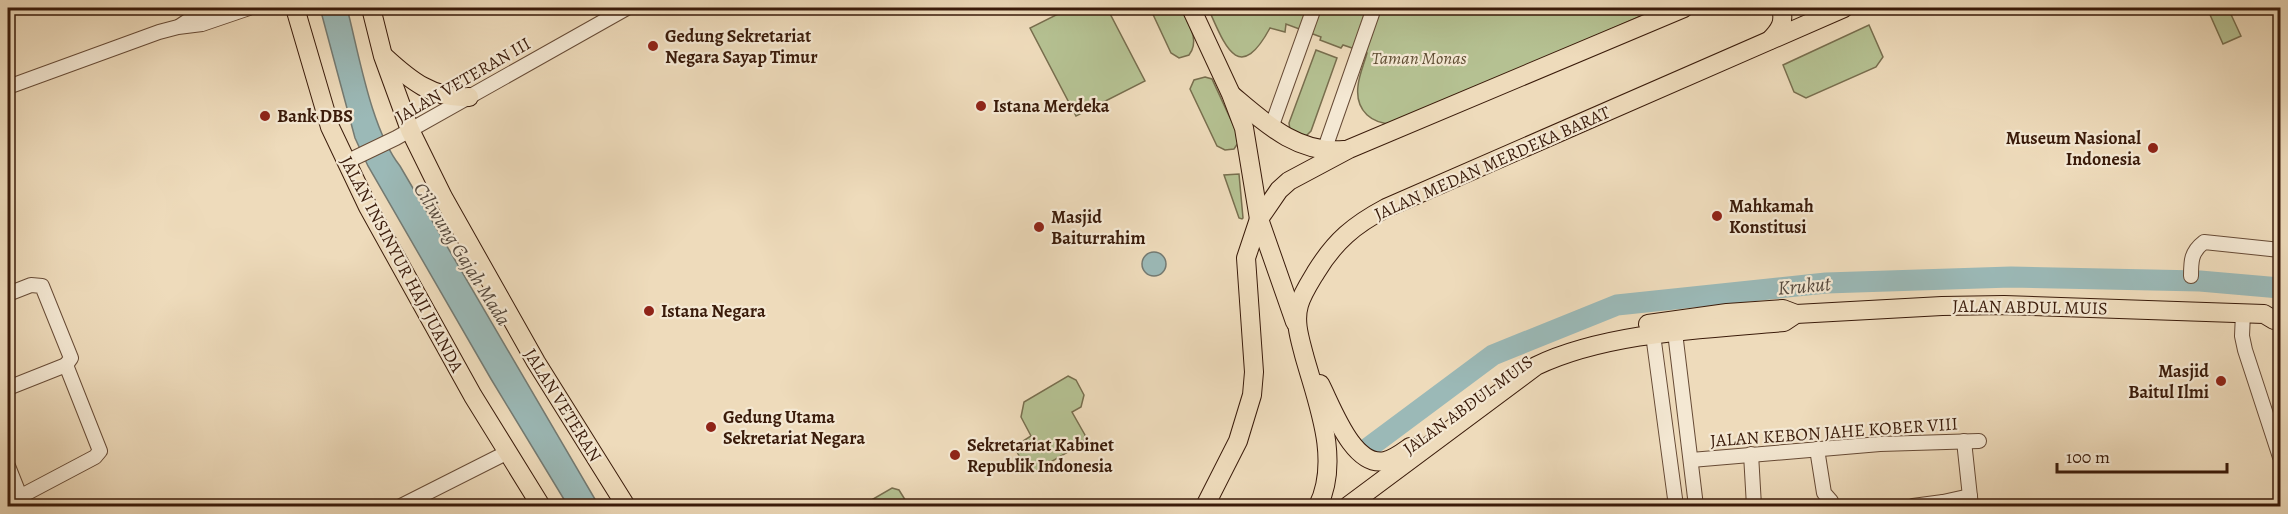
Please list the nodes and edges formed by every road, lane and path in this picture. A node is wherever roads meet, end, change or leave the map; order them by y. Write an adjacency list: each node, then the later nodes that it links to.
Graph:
1 (213, 8): 13 (street)
2 (249, 8): 13 (street)
3 (295, 8): 23 (main road, JALAN INSINYUR HAJI JUANDA)
4 (371, 8): 15 (main road, JALAN VETERAN)
5 (627, 8): 18 (street, JALAN VETERAN III)
6 (1191, 8): 17 (main road)
7 (1314, 8): 19 (street)
8 (1374, 8): 22 (street)
9 (1684, 8): 21 (main road)
10 (1781, 8): 14 (main road)
11 (1814, 8): 12 (main road)
12 (1843, 8): 14 (main road, JALAN MEDAN MERDEKA BARAT)
13 (178, 27): 16 (street)
14 (1770, 40): 31 (main road, JALAN MEDAN MERDEKA BARAT)
15 (383, 56): 18 (main road); 20 (main road, JALAN VETERAN)
16 (8, 87)
17 (1231, 94): 19 (main road); 24 (main road)
18 (469, 97): 20 (street, JALAN VETERAN III)
19 (1271, 128): 22 (main road)
20 (410, 130): 23 (street, JALAN VETERAN III); 51 (main road, JALAN VETERAN)
21 (1349, 149): 22 (main road); 24 (main road)
22 (1324, 151)
23 (353, 159): 39 (main road, JALAN INSINYUR HAJI JUANDA)
24 (1259, 219): 31 (main road); 52 (main road)
25 (2280, 250): 26 (street)
26 (2192, 276)
27 (9, 290): 34 (street)
28 (2243, 313): 29 (main road, JALAN ABDUL MUIS); 30 (main road, JALAN ABDUL MUIS); 41 (street)
29 (2275, 314)
30 (1674, 326): 32 (main road, JALAN ABDUL MUIS); 42 (street)
31 (1297, 329): 33 (main road, JALAN MEDAN MERDEKA BARAT)
32 (1652, 329): 33 (main road, JALAN ABDUL MUIS); 55 (main road, JALAN ABDUL MUIS); 56 (street)
33 (1304, 353): 44 (main road, JALAN MEDAN MERDEKA BARAT)
34 (66, 365): 35 (street); 45 (street)
35 (8, 388)
36 (1964, 441): 37 (street, JALAN KEBON JAHE KOBER VIII); 38 (street, JALAN KEBON JAHE KOBER VIII); 46 (street)
37 (1979, 441)
38 (1817, 449): 40 (street, JALAN KEBON JAHE KOBER VIII); 59 (street)
39 (507, 453): 49 (street); 50 (main road, JALAN INSINYUR HAJI JUANDA)
40 (1751, 454): 42 (street, JALAN KEBON JAHE KOBER VIII); 58 (street)
41 (2280, 457)
42 (1691, 460): 57 (street)
43 (8, 466): 45 (street)
44 (1327, 484): 53 (main road); 54 (main road, JALAN MEDAN MERDEKA BARAT)
45 (20, 496): 47 (street)
46 (1971, 501): 48 (street)
47 (8, 503)
48 (1944, 504): 60 (street)
49 (401, 507)
50 (541, 507)
51 (626, 507)
52 (1205, 507)
53 (1305, 507)
54 (1318, 507)
55 (1348, 507)
56 (1676, 507)
57 (1696, 507)
58 (1754, 507)
59 (1832, 507)
60 (1913, 507)

